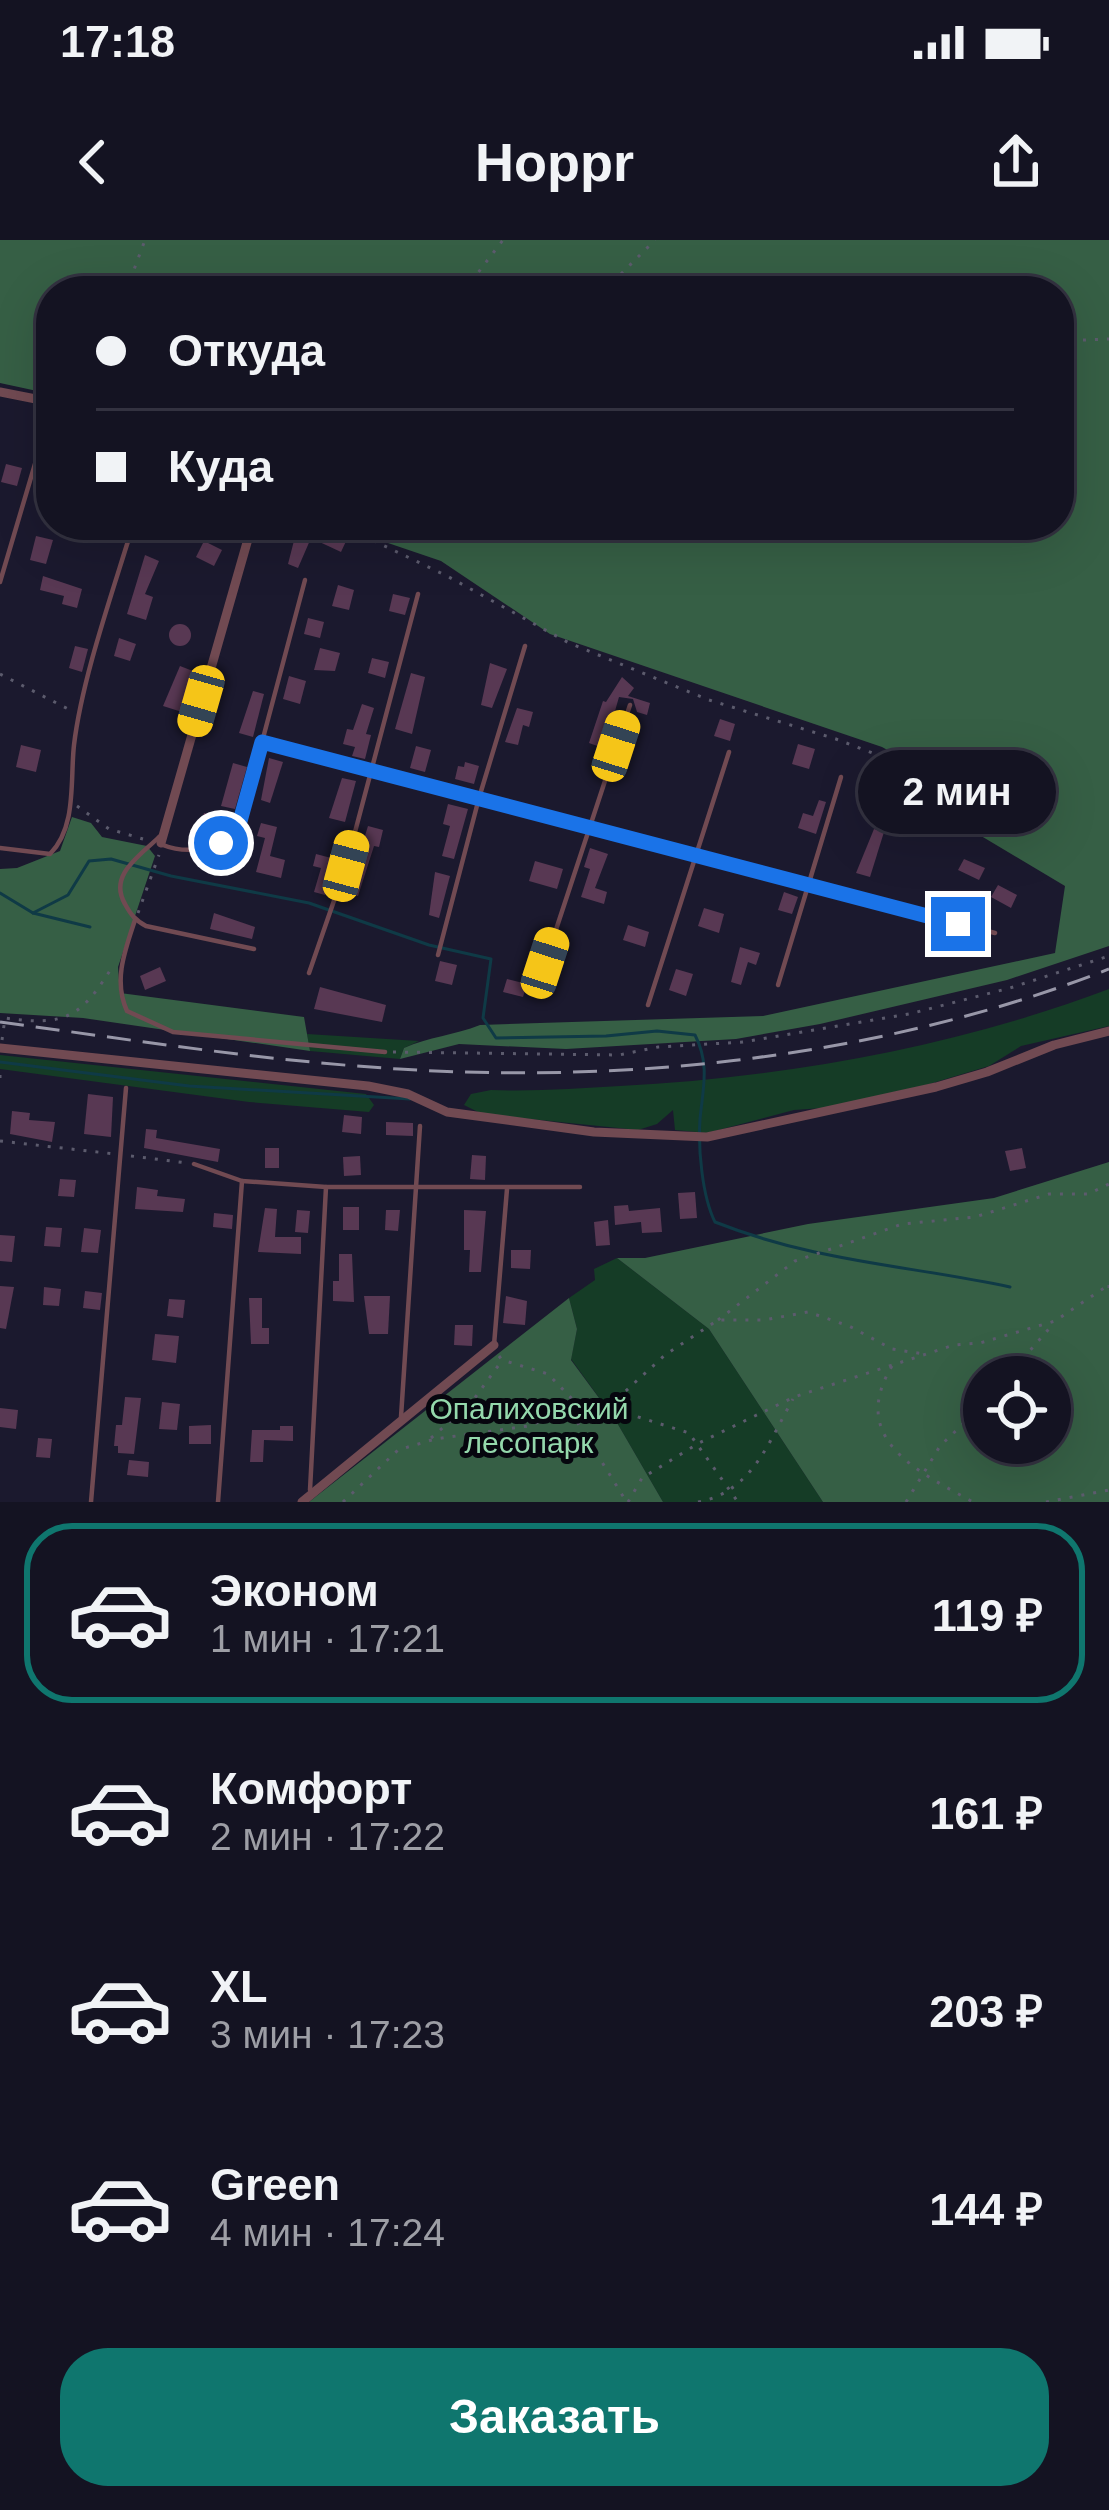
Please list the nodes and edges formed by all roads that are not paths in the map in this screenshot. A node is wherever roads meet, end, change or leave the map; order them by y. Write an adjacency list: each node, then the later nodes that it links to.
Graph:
1 (0, 392): 2 (street)
2 (36, 402)
3 (36, 458): 7 (lane)
4 (129, 540): 18 (lane)
5 (248, 540): 17 (street)
6 (305, 580): 11 (lane)
7 (0, 582)
8 (418, 594): 13 (lane)
9 (525, 646): 15 (lane)
10 (630, 705): 16 (lane)
11 (262, 742): 13 (lane); 17 (lane)
12 (729, 752): 19 (lane)
13 (372, 770): 15 (lane); 26 (lane)
14 (841, 777): 20 (lane)
15 (478, 798): 16 (lane); 24 (lane)
16 (589, 829): 19 (lane); 25 (lane)
17 (160, 842): 21 (lane)
18 (0, 848)
19 (698, 857): 20 (lane); 28 (lane)
20 (807, 886): 22 (lane); 27 (lane)
21 (135, 920): 23 (lane); 31 (lane)
22 (995, 933)
23 (254, 949)
24 (437, 955)
25 (545, 963)
26 (308, 973)
27 (778, 985)
28 (648, 1005)
29 (1109, 1031): 30 (street)
30 (1, 1048)
31 (385, 1052)
32 (126, 1088): 43 (lane)
33 (420, 1126): 39 (lane)
34 (194, 1164): 35 (lane)
35 (242, 1181): 37 (lane); 44 (lane)
36 (507, 1186): 38 (lane); 39 (lane); 40 (lane)
37 (326, 1187): 39 (lane); 42 (lane)
38 (580, 1187)
39 (416, 1189): 41 (lane)
40 (494, 1345): 41 (street)
41 (401, 1422): 42 (street)
42 (306, 1499)
43 (91, 1502)
44 (218, 1502)

